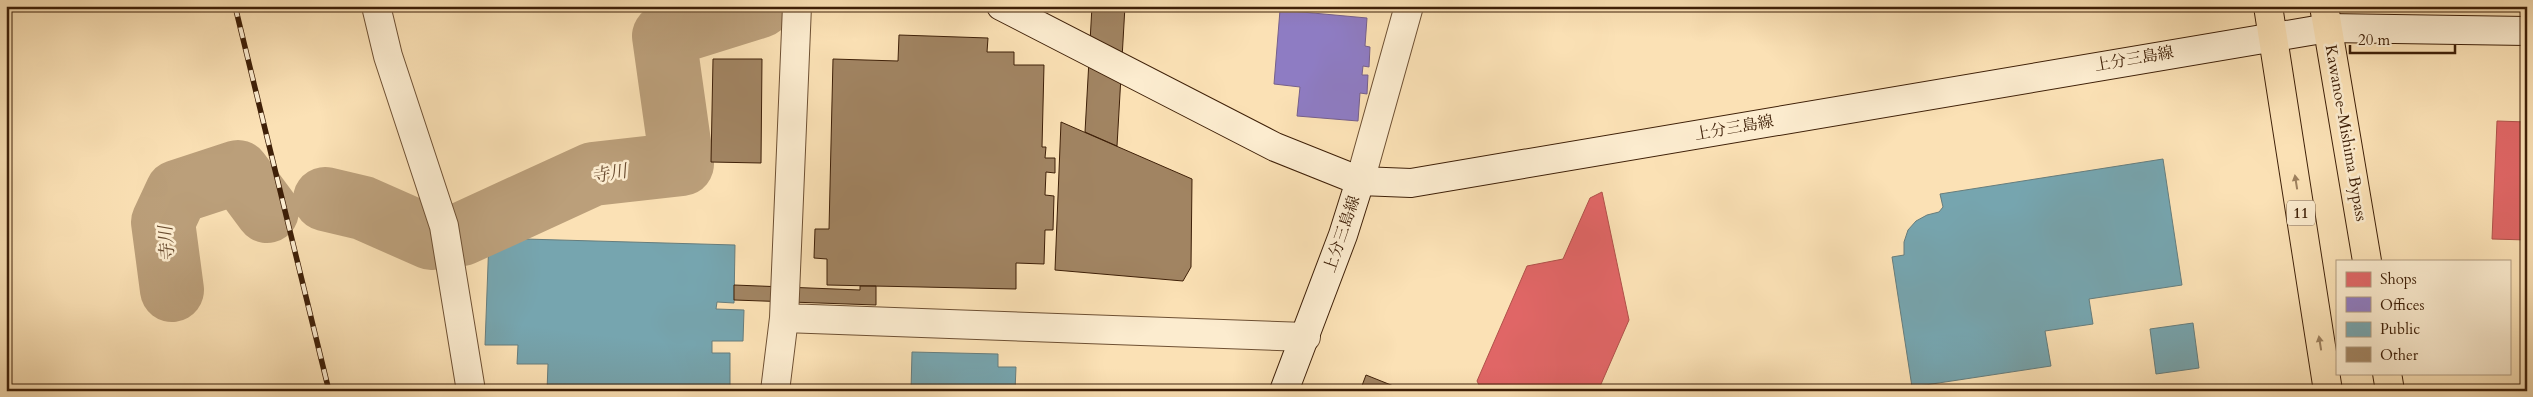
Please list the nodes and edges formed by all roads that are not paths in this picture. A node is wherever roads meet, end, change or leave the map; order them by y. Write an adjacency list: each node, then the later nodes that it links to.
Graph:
1 (376, 6): 14 (street)
2 (797, 6): 11 (street)
3 (1000, 6): 9 (street)
4 (1410, 6): 9 (street)
5 (2268, 6): 8 (highway, 11)
6 (2326, 17): 7 (street, 上分三島線); 8 (street, 上分三島線); 10 (highway, Kawanoe-Mishima Bypass)
7 (2527, 31)
8 (2274, 35): 9 (street, 上分三島線); 17 (highway, 11, one-way to 8)
9 (1360, 182): 12 (street, 上分三島線)
10 (2367, 260)
11 (784, 318): 12 (street); 15 (street)
12 (1306, 337): 16 (street, 上分三島線)
13 (2386, 374): 18 (highway)
14 (471, 391)
15 (775, 391)
16 (1284, 391)
17 (2328, 391)
18 (2390, 391)

